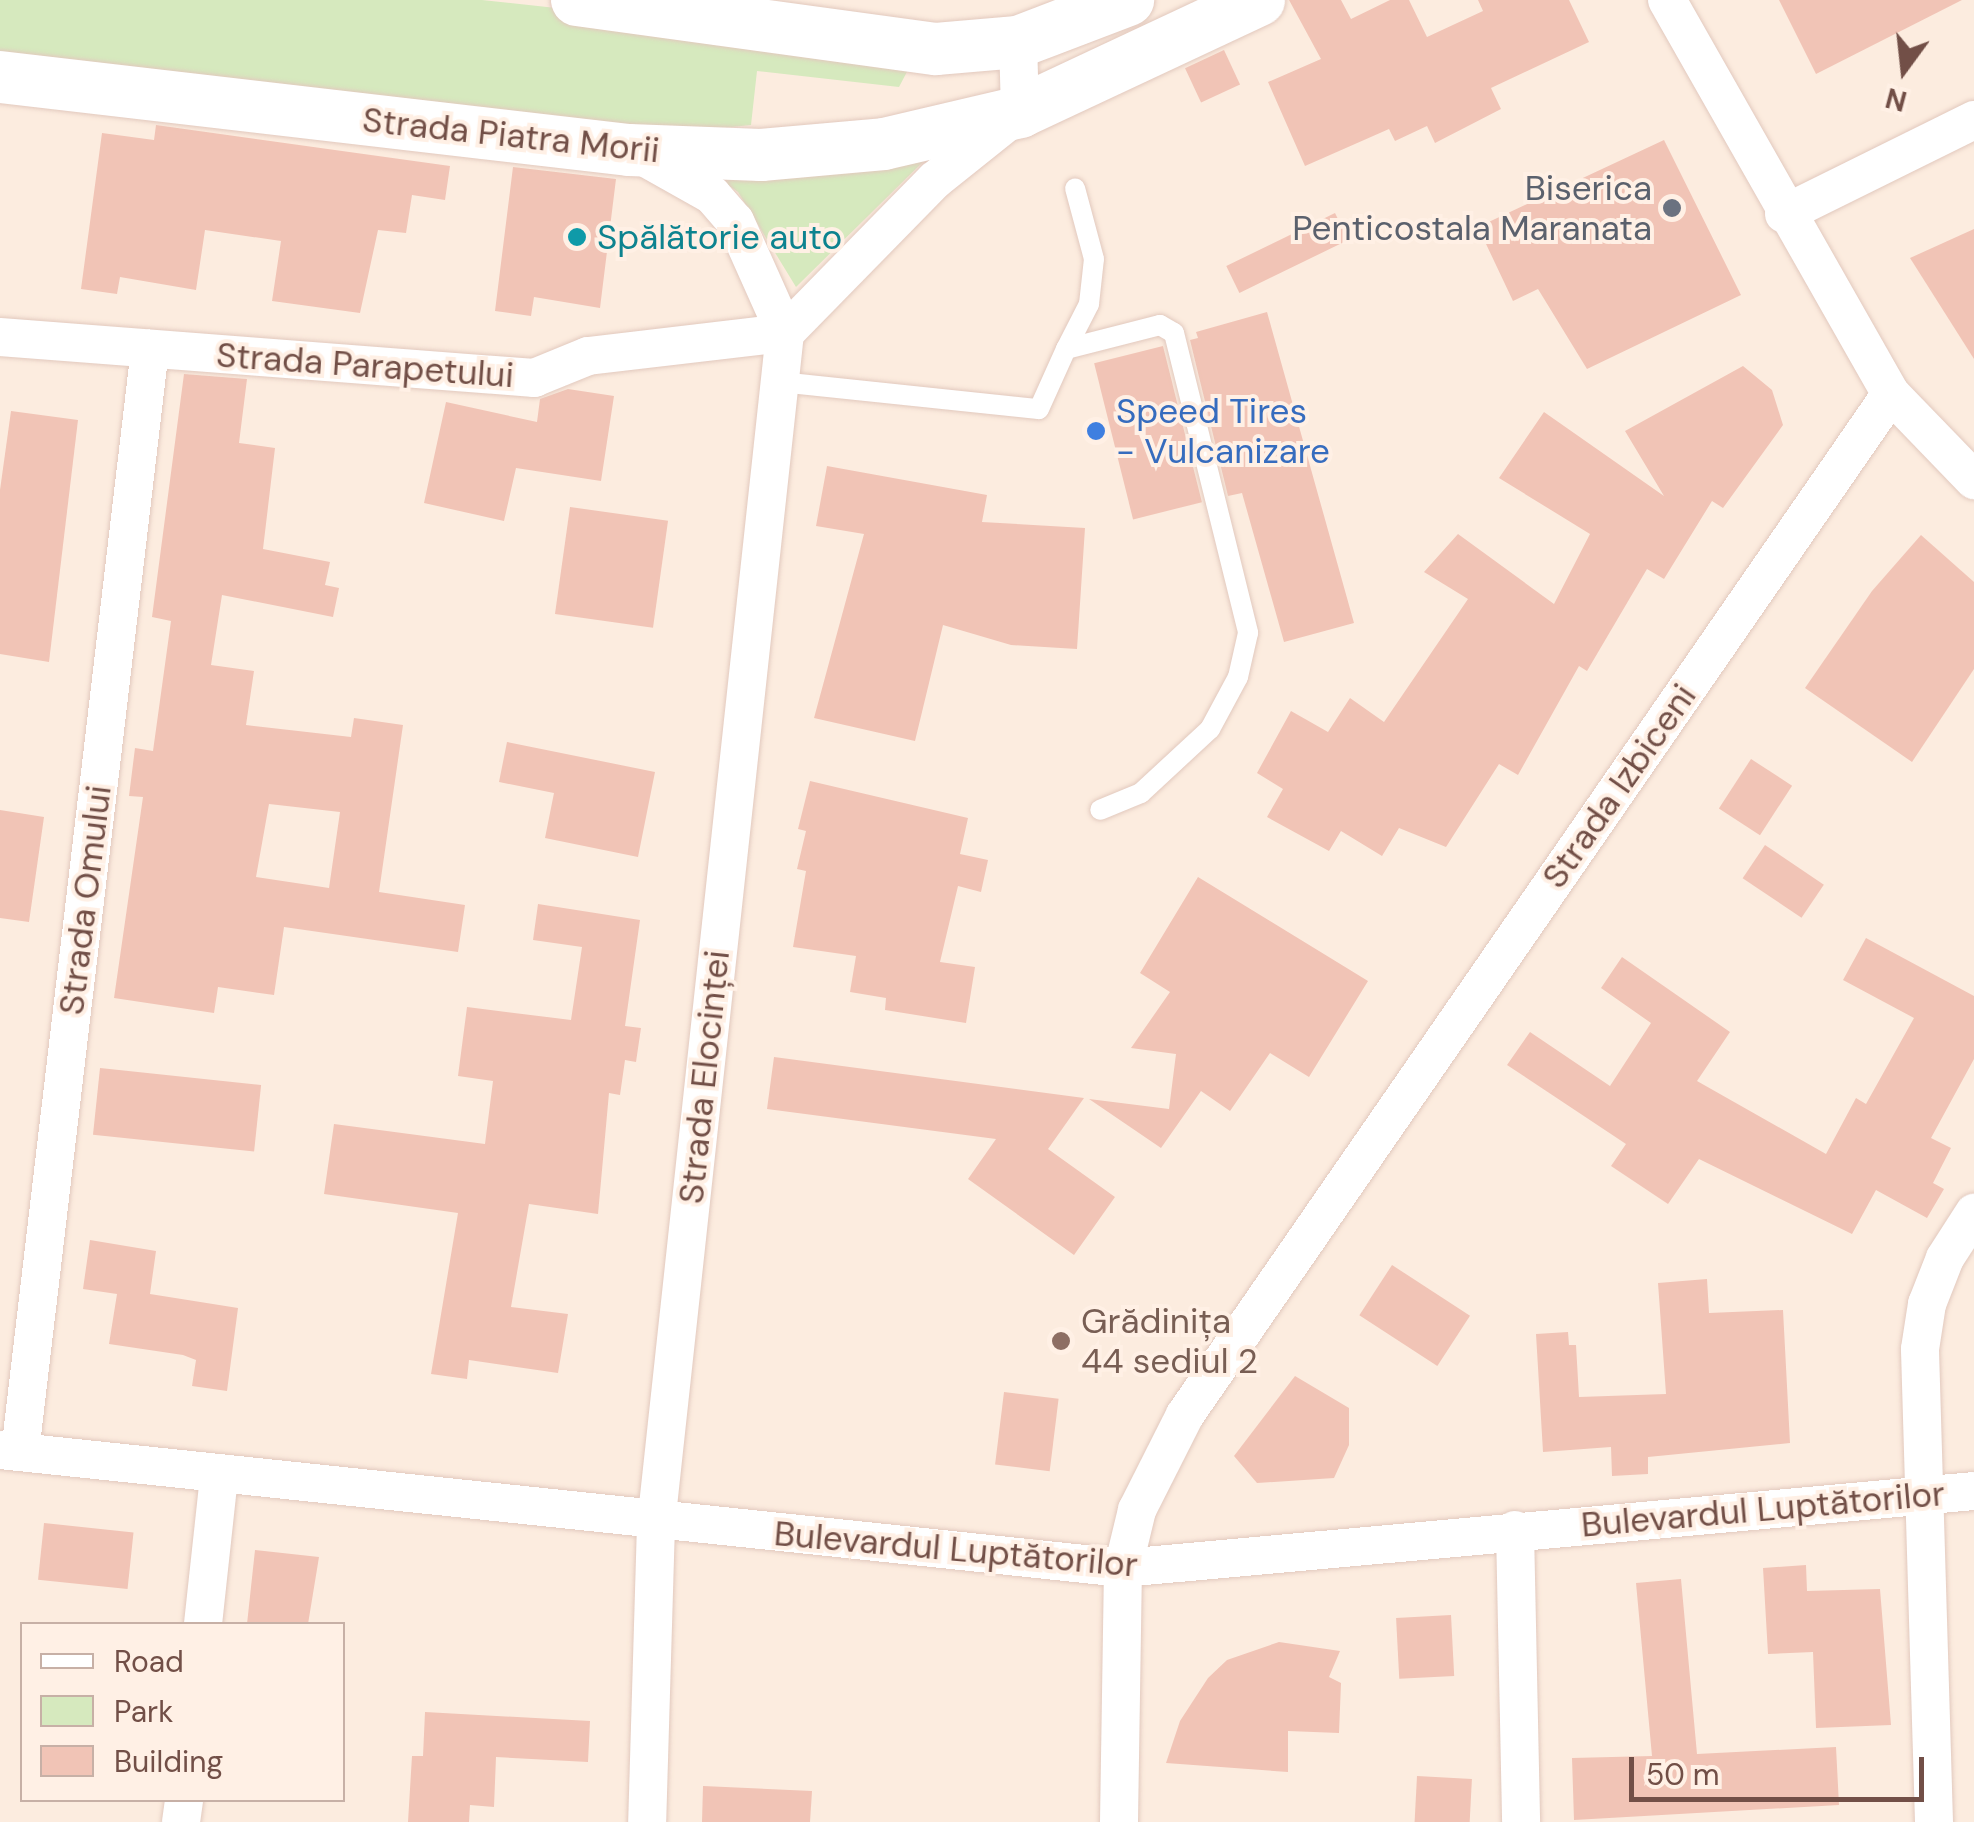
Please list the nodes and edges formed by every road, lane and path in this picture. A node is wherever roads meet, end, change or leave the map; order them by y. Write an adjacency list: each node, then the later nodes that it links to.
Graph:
1 (577, 0): 5 (street)
2 (1128, 0): 5 (street)
3 (1259, 0): 7 (street, Strada Piatra Morii)
4 (1667, 0): 11 (street)
5 (1018, 42): 7 (street)
6 (0, 77): 9 (street, Strada Piatra Morii)
7 (1020, 112): 9 (street, Strada Piatra Morii); 12 (street)
8 (1974, 120): 11 (street)
9 (628, 150): 12 (street)
10 (1075, 188): 15 (lane)
11 (1784, 214): 17 (street)
12 (785, 333): 14 (street, Strada Parapetului); 16 (street, Strada Elocinței)
13 (0, 337): 14 (street, Strada Parapetului)
14 (150, 348): 21 (street, Strada Omului)
15 (1066, 349): 16 (lane); 19 (lane)
16 (780, 382): 25 (street, Strada Elocinței)
17 (1891, 394): 18 (street); 27 (street, Strada Izbiceni)
18 (1974, 480)
19 (1100, 810)
20 (1974, 1213): 24 (street)
21 (10, 1451): 22 (street, Bulevardul Luptătorilor)
22 (219, 1476): 25 (street, Bulevardul Luptătorilor); 28 (street)
23 (1974, 1491): 24 (street, Bulevardul Luptătorilor)
24 (1924, 1496): 26 (street, Bulevardul Luptătorilor); 32 (street)
25 (656, 1524): 27 (street, Bulevardul Luptătorilor); 29 (street, Strada Elocinței)
26 (1516, 1530): 27 (street, Bulevardul Luptătorilor); 31 (street)
27 (1123, 1568): 30 (street, Strada Izbiceni)
28 (203, 1622)
29 (647, 1822)
30 (1119, 1822)
31 (1522, 1822)
32 (1934, 1822)

